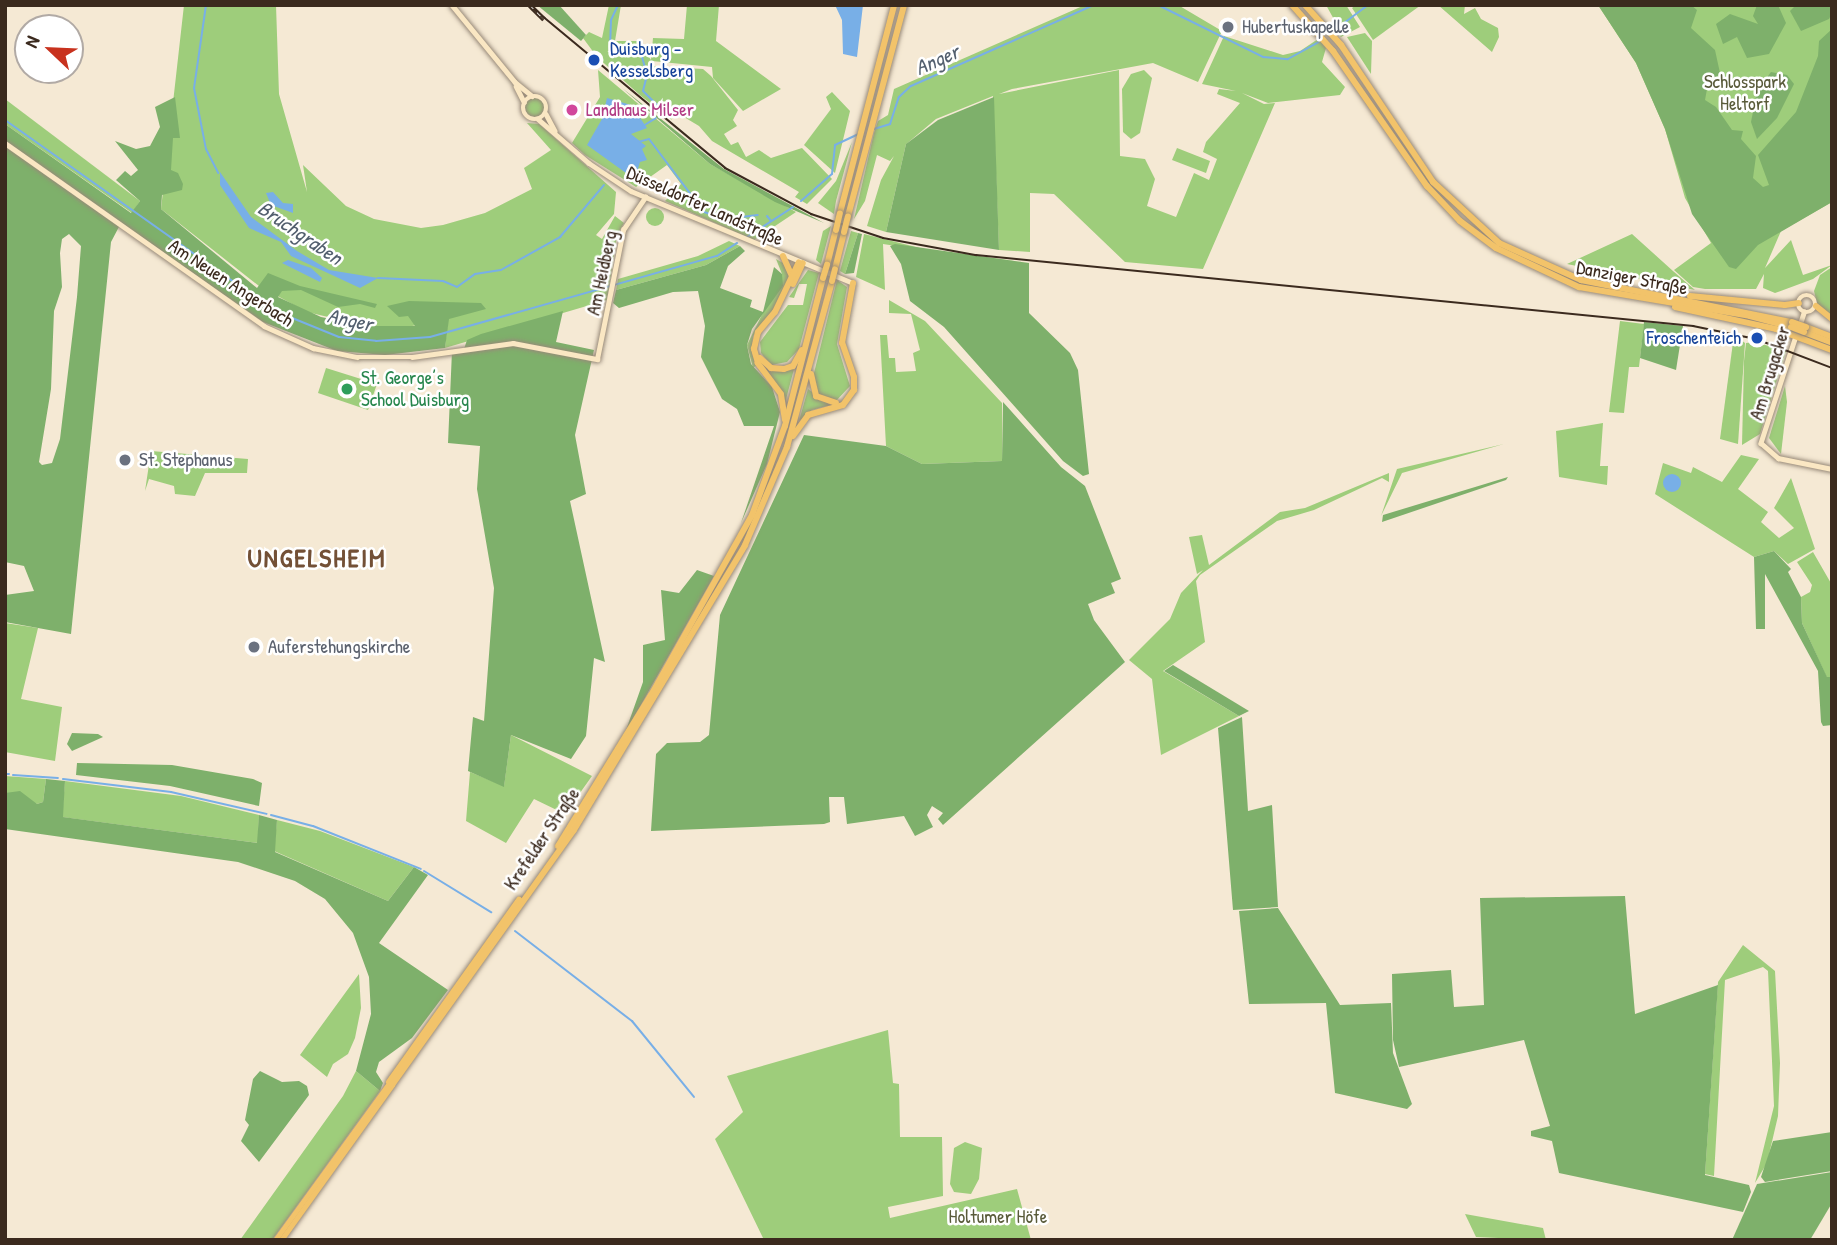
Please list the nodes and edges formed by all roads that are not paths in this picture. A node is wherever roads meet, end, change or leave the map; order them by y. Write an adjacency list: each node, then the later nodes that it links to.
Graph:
1 (452, 5): 6 (main road)
2 (894, 5): 26 (highway, bridge)
3 (904, 5): 31 (highway, bridge)
4 (1292, 5): 19 (highway, Danziger Straße)
5 (1306, 5): 18 (highway, Danziger Straße)
6 (514, 82): 7 (main road); 8 (main road)
7 (533, 96): 8 (main road); 9 (main road)
8 (524, 102): 10 (main road)
9 (546, 113): 10 (main road); 11 (main road, Düsseldorfer Landstraße)
10 (538, 119): 11 (main road, Düsseldorfer Landstraße)
11 (558, 134): 13 (main road, Düsseldorfer Landstraße)
12 (5, 143): 32 (main road, Am Neuen Angerbach)
13 (645, 197): 14 (main road, Düsseldorfer Landstraße); 32 (main road, Am Heidberg)
14 (783, 256): 15 (main road, Düsseldorfer Landstraße); 16 (highway)
15 (801, 263): 16 (highway); 17 (main road, Düsseldorfer Landstraße); 26 (highway)
16 (792, 277): 33 (highway)
17 (851, 282): 31 (highway); 34 (highway)
18 (1671, 297): 20 (highway); 24 (highway, Danziger Straße)
19 (1648, 300): 24 (highway, Danziger Straße); 27 (highway)
20 (1799, 303): 21 (main road, Am Brugacker); 22 (main road, Am Brugacker)
21 (1816, 306): 22 (main road, Am Brugacker); 23 (highway)
22 (1804, 312): 27 (main road, Am Brugacker)
23 (1832, 319)
24 (1792, 324): 25 (highway, Danziger Straße, bridge)
25 (1805, 329): 28 (highway, Danziger Straße); 29 (highway, Danziger Straße)
26 (810, 333): 33 (highway, Krefelder Straße)
27 (1795, 336): 30 (highway); 35 (main road, Am Brugacker)
28 (1832, 337)
29 (1832, 344)
30 (1832, 350)
31 (812, 358): 34 (highway)
32 (597, 359)
33 (785, 426): 36 (highway, Krefelder Straße)
34 (787, 447): 36 (highway, Krefelder Straße)
35 (1832, 469)
36 (390, 1084): 37 (main road, Krefelder Straße)
37 (278, 1240)

